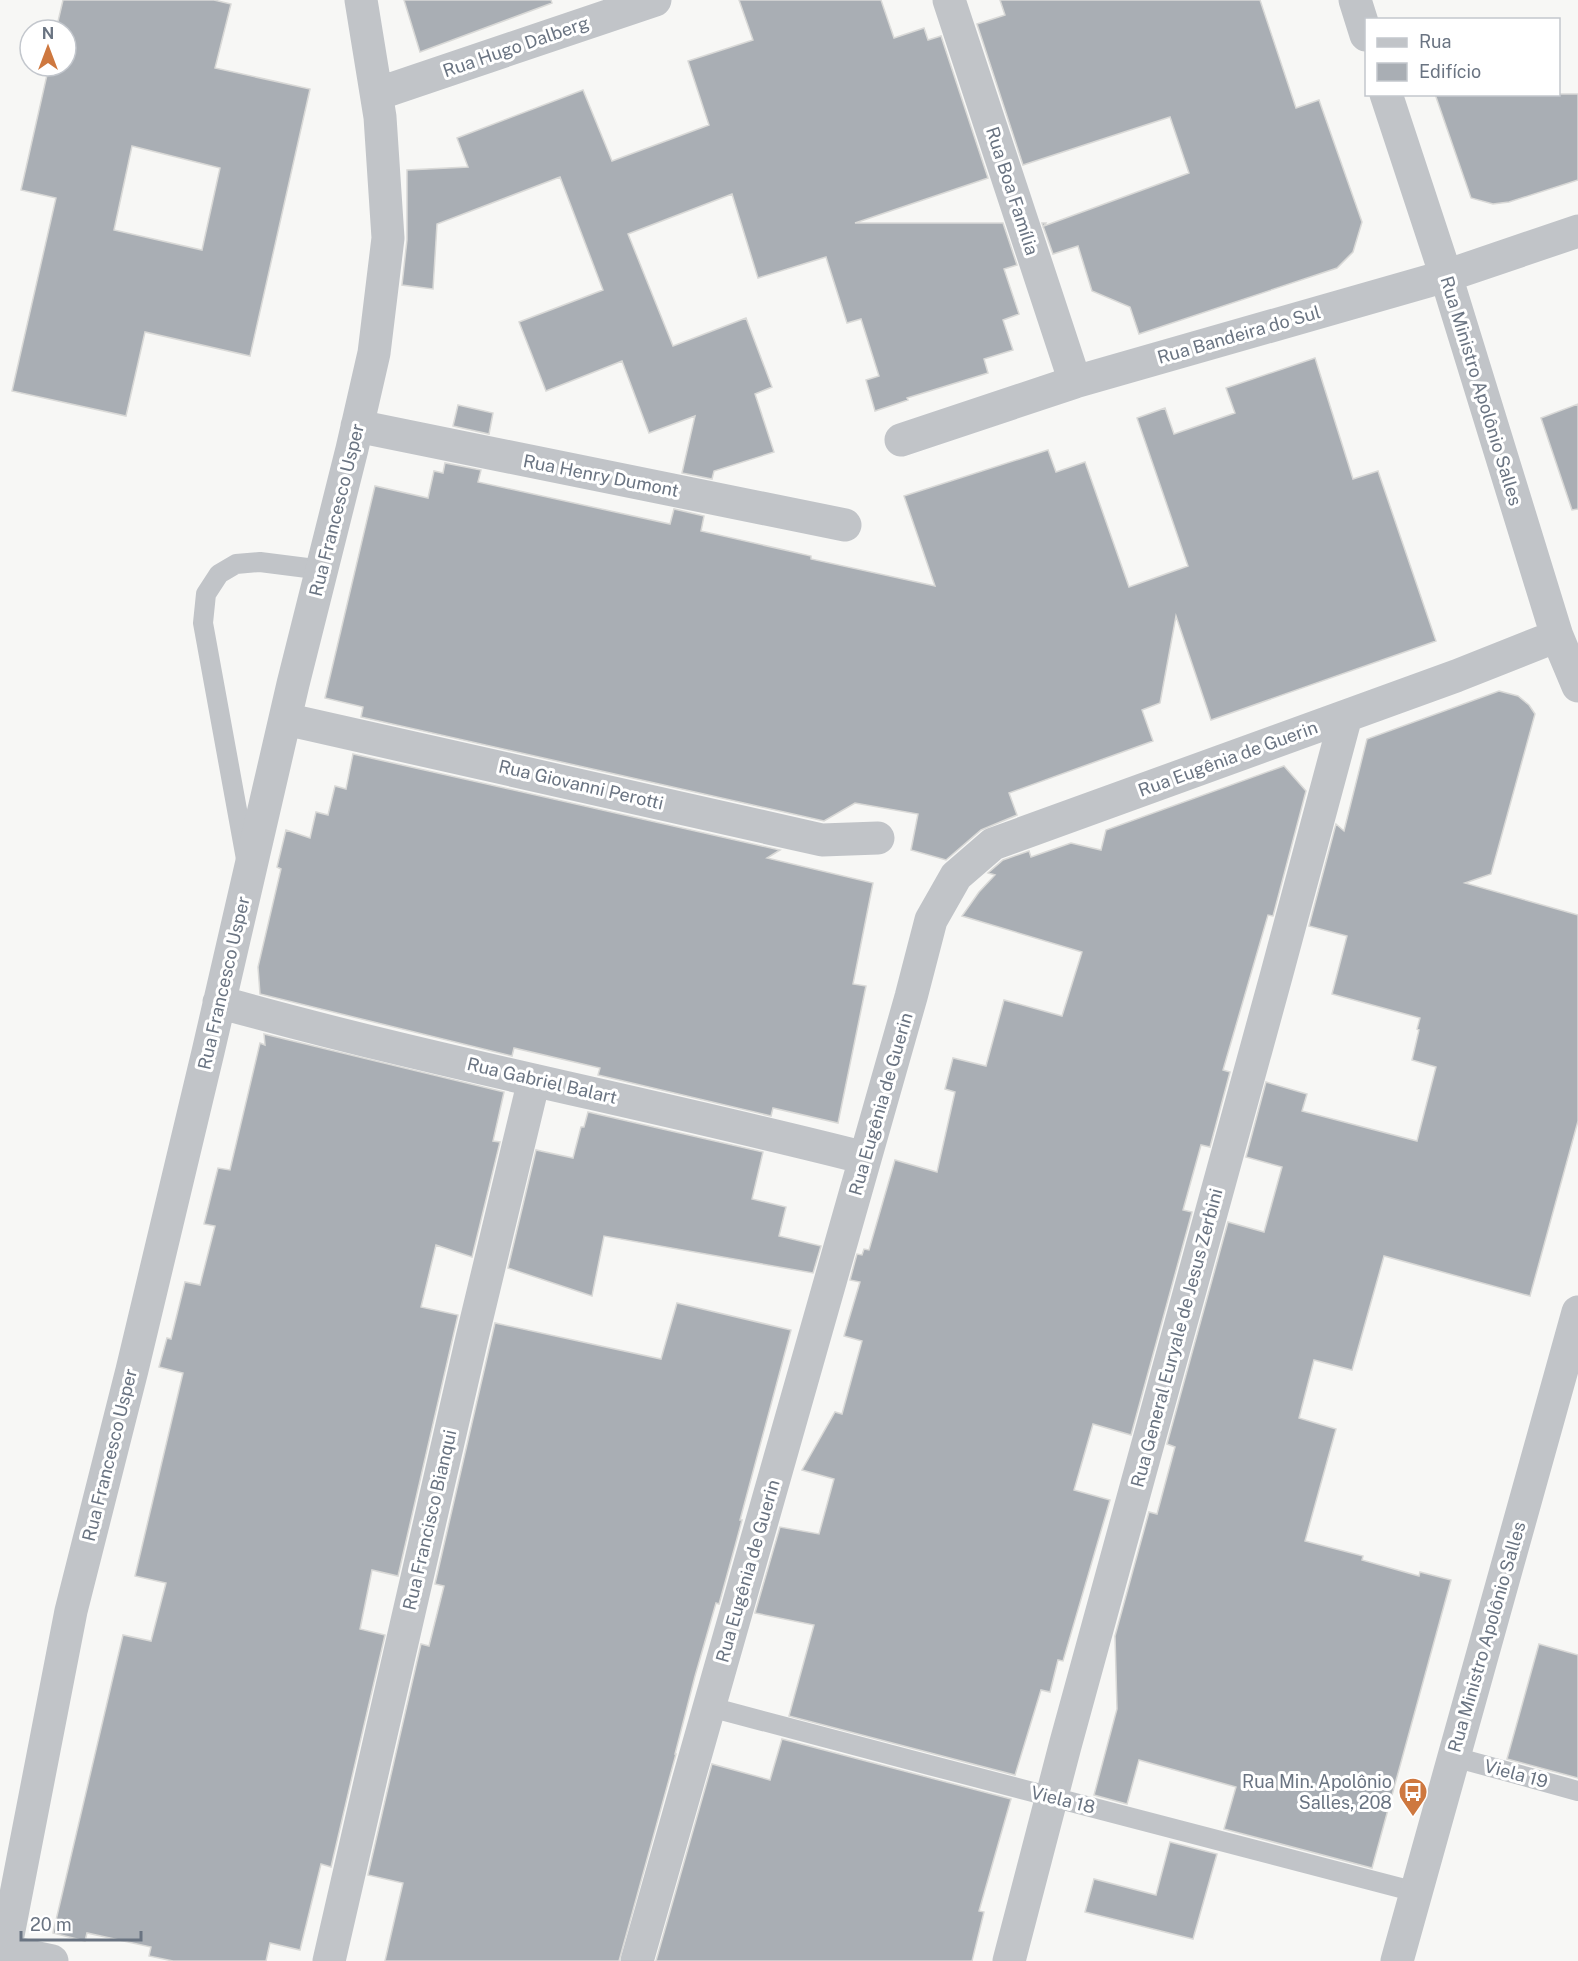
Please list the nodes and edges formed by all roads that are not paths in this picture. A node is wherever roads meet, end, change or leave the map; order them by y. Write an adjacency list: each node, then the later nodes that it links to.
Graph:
1 (361, 0): 6 (street, Rua Francesco Usper)
2 (655, 0): 6 (street, Rua Hugo Dalberg)
3 (949, 0): 10 (street, Rua Boa Família)
4 (1355, 0): 5 (street)
5 (1365, 32)
6 (377, 94): 11 (street, Rua Francesco Usper)
7 (1387, 96): 9 (street, Rua Ministro Apolônio Salles)
8 (1578, 231): 9 (street, Rua Bandeira do Sul)
9 (1446, 276): 10 (street, Rua Bandeira do Sul); 15 (street, Rua Ministro Apolônio Salles)
10 (1074, 382): 12 (street, Rua Bandeira do Sul)
11 (357, 426): 13 (street, Rua Henry Dumont); 14 (street, Rua Francesco Usper)
12 (901, 440)
13 (845, 525)
14 (322, 570): 18 (street, Rua Francesco Usper); 20 (lane)
15 (1557, 636): 16 (street, Rua Ministro Apolônio Salles); 17 (street, Rua Eugênia de Guerin)
16 (1578, 686)
17 (1346, 716): 23 (street, Rua Eugênia de Guerin); 28 (street, Rua General Euryale de Jesus Zerbini)
18 (285, 719): 19 (street, Rua Giovanni Perotti); 20 (street, Rua Francesco Usper)
19 (878, 838)
20 (249, 872): 21 (street, Rua Francesco Usper)
21 (219, 1002): 22 (street, Rua Gabriel Balart); 30 (street, Rua Francesco Usper)
22 (534, 1080): 23 (street, Rua Gabriel Balart); 32 (street, Rua Francisco Bianqui)
23 (865, 1158): 25 (street, Rua Eugênia de Guerin)
24 (1578, 1312): 26 (street, Rua Ministro Apolônio Salles)
25 (710, 1707): 28 (lane, Viela 18); 33 (street, Rua Eugênia de Guerin)
26 (1454, 1757): 27 (lane, Viela 19); 29 (street, Rua Ministro Apolônio Salles)
27 (1578, 1791)
28 (1052, 1797): 29 (lane, Viela 18); 34 (street, Rua General Euryale de Jesus Zerbini)
29 (1416, 1892): 35 (street, Rua Ministro Apolônio Salles)
30 (3, 1954): 31 (street)
31 (52, 1961)
32 (329, 1961)
33 (637, 1961)
34 (1009, 1961)
35 (1397, 1961)

